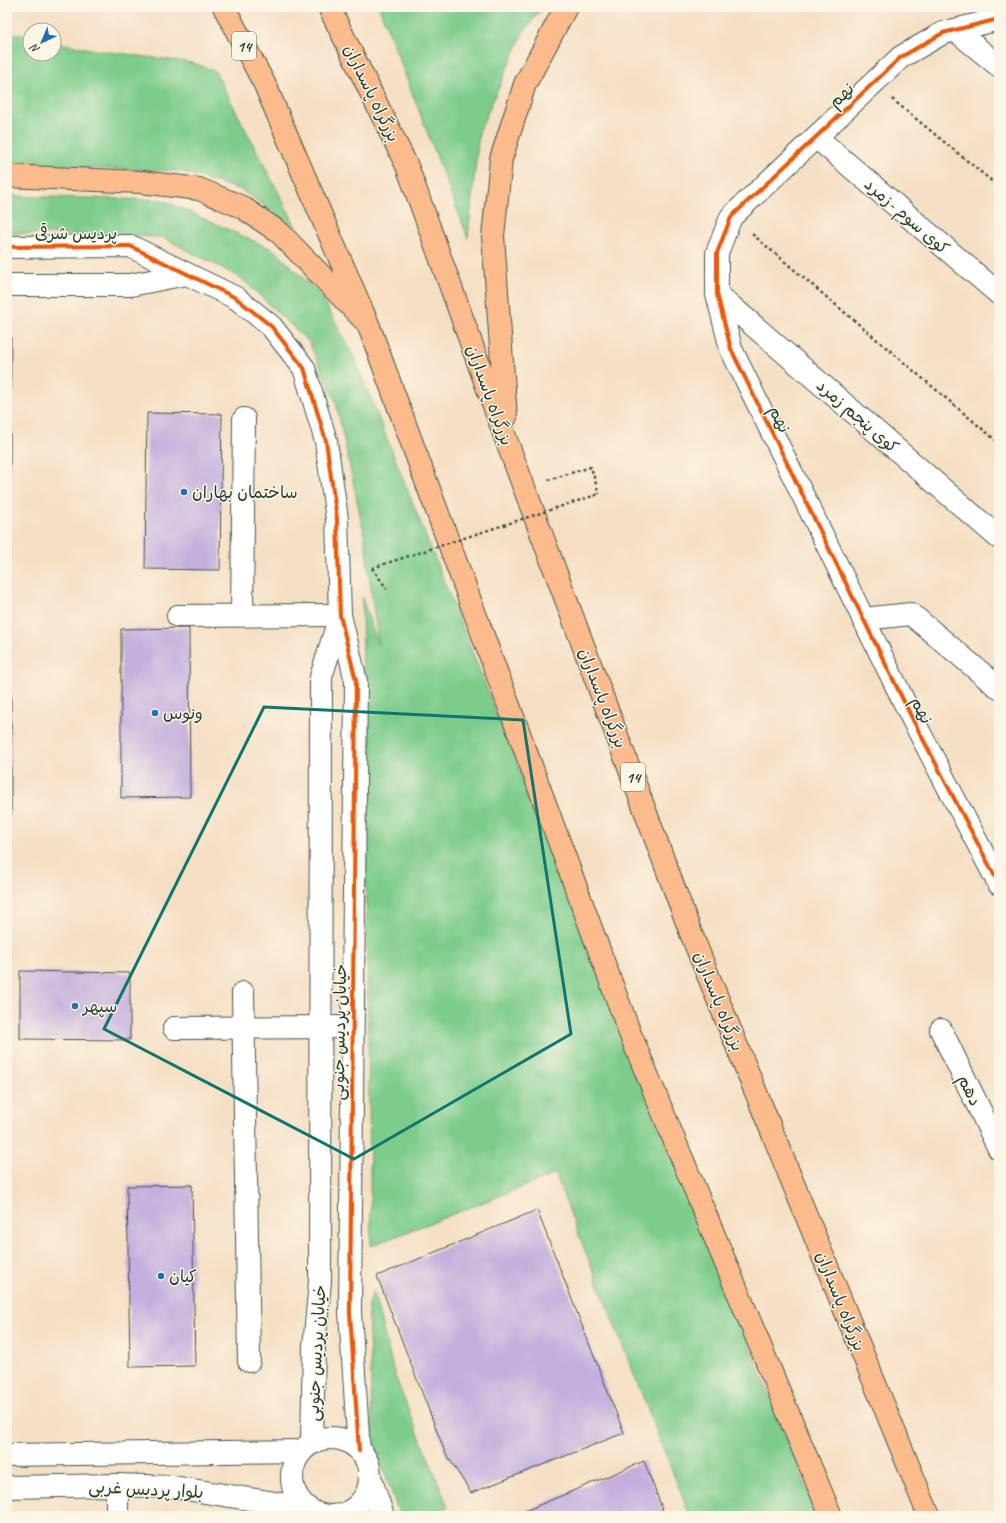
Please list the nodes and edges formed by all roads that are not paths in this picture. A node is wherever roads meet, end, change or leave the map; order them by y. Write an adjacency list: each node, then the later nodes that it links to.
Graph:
1 (224, 7): 14 (main road, 14)
2 (329, 7): 16 (main road, بزرگراه پاسداران / 14)
3 (566, 7): 16 (main road)
4 (999, 19): 5 (street, نهم)
5 (955, 30): 6 (street); 7 (street, نهم)
6 (999, 66)
7 (816, 137): 12 (street, نهم); 13 (street, کوی سوم -زمرد)
8 (7, 176): 14 (main road)
9 (7, 247): 10 (street, پردیس شرقی)
10 (186, 274): 11 (street); 19 (street, پردیس شرقی)
11 (7, 285)
12 (717, 294): 17 (street, کوی پنجم زمرد); 21 (street, نهم)
13 (999, 294)
14 (368, 324): 42 (main road, 14)
15 (244, 419): 18 (street)
16 (507, 442): 43 (main road, بزرگراه پاسداران / 14)
17 (999, 538)
18 (242, 615): 19 (street); 20 (street)
19 (340, 615): 26 (street, خیابان پردیس جنوبی); 27 (street, خیابان پردیس جنوبی)
20 (178, 616)
21 (863, 619): 22 (street); 23 (street, نهم)
22 (999, 688)
23 (999, 884)
24 (243, 993): 25 (street)
25 (243, 1027): 26 (street); 28 (street); 31 (street)
26 (321, 1027): 27 (street); 32 (street, خیابان پردیس جنوبی)
27 (352, 1027): 33 (street, خیابان پردیس جنوبی)
28 (174, 1028)
29 (941, 1030): 30 (street, دهم)
30 (999, 1149)
31 (249, 1361)
32 (306, 1447): 33 (street); 34 (street, بلوار پردیس غربی); 38 (street)
33 (359, 1451): 35 (street)
34 (7, 1456)
35 (369, 1474): 39 (street); 41 (street)
36 (117, 1485): 37 (street, بلوار پردیس غربی); 38 (street, بلوار پردیس غربی); 40 (street)
37 (7, 1487)
38 (311, 1512): 39 (street)
39 (355, 1512)
40 (117, 1516)
41 (383, 1516)
42 (831, 1516)
43 (928, 1516)

